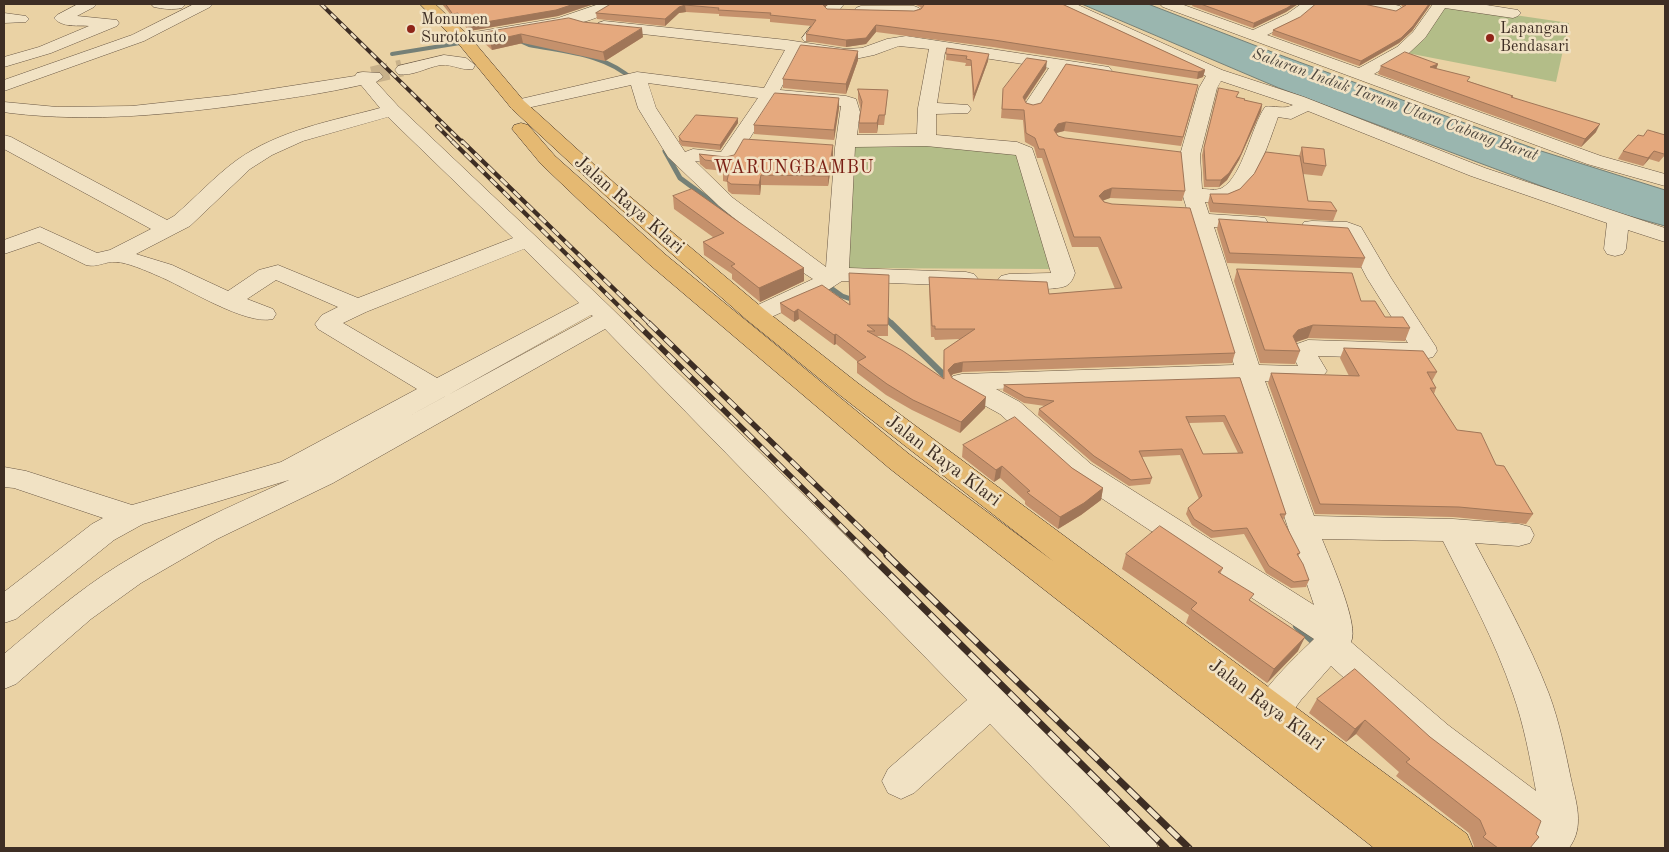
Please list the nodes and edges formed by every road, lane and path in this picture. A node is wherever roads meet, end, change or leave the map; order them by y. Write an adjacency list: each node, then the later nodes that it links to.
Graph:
1 (89, 4): 21 (street)
2 (160, 4): 11 (street)
3 (205, 4): 37 (street)
4 (610, 4): 22 (street)
5 (1064, 4): 36 (street)
6 (1168, 4): 17 (street)
7 (1310, 4): 25 (street)
8 (1368, 4): 15 (street)
9 (1440, 4): 34 (street)
10 (1449, 4): 18 (street)
11 (177, 5)
12 (426, 6): 28 (main road)
13 (834, 7): 16 (street); 26 (street)
14 (1211, 7): 17 (street)
15 (1395, 9)
16 (914, 11)
17 (1194, 13): 25 (street)
18 (1513, 13)
19 (4, 18): 20 (street)
20 (21, 19)
21 (66, 20): 23 (street); 29 (street)
22 (577, 22): 26 (street); 28 (street)
23 (111, 23): 24 (street); 29 (street)
24 (138, 25)
25 (1254, 35): 34 (street)
26 (799, 46): 27 (street); 38 (street)
27 (938, 46): 31 (street); 43 (street)
28 (460, 48): 32 (street); 40 (main road, Jalan Raya Klari); 54 (main road, Jalan Raya Klari)
29 (45, 50): 30 (street)
30 (4, 62)
31 (1060, 64): 33 (street); 42 (street)
32 (403, 69)
33 (1118, 73)
34 (1360, 75): 52 (street)
35 (633, 78): 38 (street); 40 (street); 50 (street)
36 (1206, 82): 39 (street); 55 (street)
37 (4, 86)
38 (769, 94): 49 (street); 51 (street)
39 (1306, 104): 55 (street); 56 (street)
40 (518, 105): 54 (main road, Jalan Raya Klari)
41 (4, 107): 46 (street)
42 (1032, 107)
43 (927, 108): 44 (street); 48 (street)
44 (962, 109)
45 (392, 110): 46 (street); 57 (street); 59 (street)
46 (57, 112): 47 (street)
47 (10, 132): 57 (street)
48 (926, 140): 49 (street); 63 (street)
49 (840, 145): 63 (street)
50 (674, 153): 51 (street); 53 (street)
51 (727, 159): 53 (street)
52 (1665, 180)
53 (708, 186): 63 (street)
54 (602, 197): 68 (main road, Jalan Raya Klari); 82 (main road, Jalan Raya Klari)
55 (1191, 208): 69 (street); 69 (street)
56 (1618, 221): 58 (street); 61 (street)
57 (168, 229): 62 (street)
58 (1665, 235)
59 (527, 240): 65 (street); 66 (street)
60 (4, 247): 62 (street)
61 (1614, 248)
62 (117, 255): 64 (street)
63 (827, 280): 68 (street)
64 (229, 301): 65 (street); 67 (street)
65 (358, 307): 70 (street)
66 (601, 311): 70 (street); 73 (street); 81 (street)
67 (264, 314)
68 (756, 315): 82 (main road, Jalan Raya Klari)
69 (1249, 372): 75 (street); 79 (street)
70 (438, 390): 71 (street)
71 (291, 469): 73 (street); 74 (street)
72 (4, 477): 74 (street)
73 (269, 501): 80 (street)
74 (132, 516): 78 (street)
75 (1305, 527): 76 (street); 79 (street)
76 (1453, 530): 77 (street); 84 (street)
77 (1519, 535)
78 (4, 610)
79 (1326, 650): 82 (street); 84 (street)
80 (4, 674)
81 (992, 700): 83 (street); 85 (street)
82 (1264, 721): 86 (main road, Jalan Raya Klari); 87 (main road, Jalan Raya Klari)
83 (902, 781)
84 (1552, 839)
85 (1138, 848)
86 (1405, 848)
87 (1453, 848)

